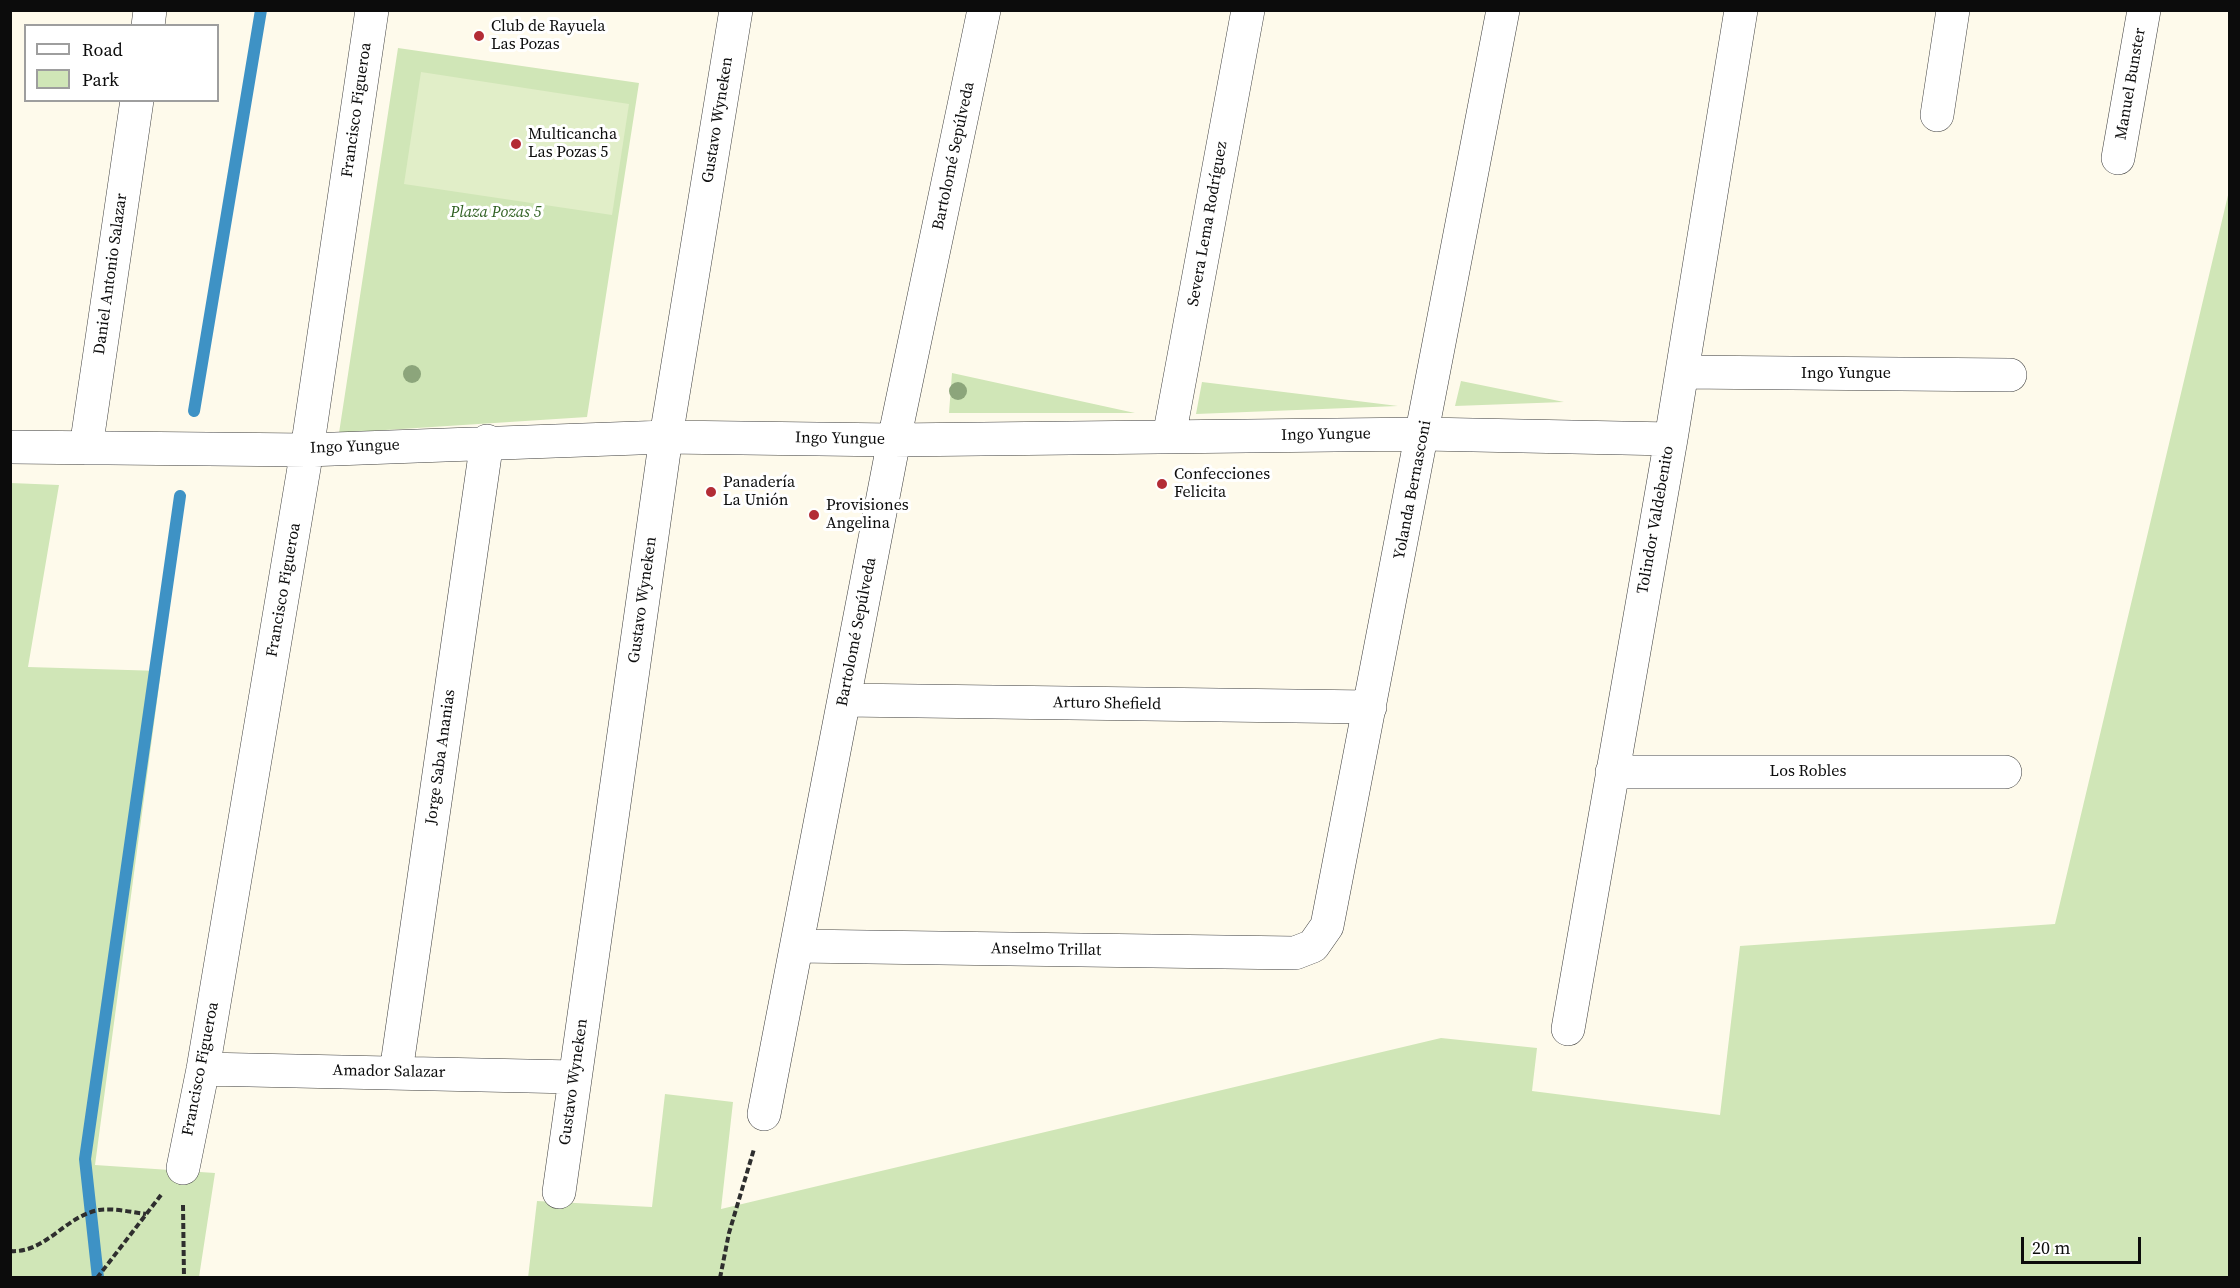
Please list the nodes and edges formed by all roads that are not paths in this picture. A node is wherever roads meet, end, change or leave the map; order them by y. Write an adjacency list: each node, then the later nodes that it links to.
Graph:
1 (372, 10): 22 (street, Francisco Figueroa)
2 (736, 10): 15 (street, Gustavo Wyneken)
3 (984, 10): 18 (street, Bartolomé Sepúlveda)
4 (1248, 10): 16 (street, Severa Lema Rodríguez)
5 (1503, 10): 14 (street, Yolanda Bernasconi)
6 (1741, 10): 12 (street, Tolindor Valdebenito)
7 (1953, 10): 10 (street)
8 (2144, 10): 11 (street, Manuel Bunster)
9 (137, 102): 21 (street, Daniel Antonio Salazar)
10 (1937, 115)
11 (2118, 158)
12 (1682, 372): 13 (street, Ingo Yungue); 17 (street, Tolindor Valdebenito)
13 (2010, 375)
14 (1424, 434): 16 (street, Ingo Yungue); 17 (street, Ingo Yungue); 24 (street, Yolanda Bernasconi)
15 (666, 437): 18 (street, Ingo Yungue); 19 (street, Ingo Yungue); 32 (street, Gustavo Wyneken)
16 (1169, 437): 18 (street, Ingo Yungue)
17 (1671, 439): 25 (street, Tolindor Valdebenito)
18 (894, 440): 23 (street, Bartolomé Sepúlveda)
19 (487, 441): 22 (street, Ingo Yungue); 31 (street, Jorge Saba Ananias)
20 (10, 447): 21 (street, Ingo Yungue)
21 (86, 448): 22 (street, Ingo Yungue)
22 (308, 450): 30 (street, Francisco Figueroa)
23 (844, 700): 24 (street, Arturo Shefield); 27 (street, Bartolomé Sepúlveda)
24 (1370, 707): 28 (street, Yolanda Bernasconi)
25 (1612, 772): 26 (street, Los Robles); 29 (street, Tolindor Valdebenito)
26 (2005, 772)
27 (797, 946): 28 (street, Anselmo Trillat); 33 (street, Bartolomé Sepúlveda)
28 (1295, 953)
29 (1568, 1029)
30 (203, 1069): 31 (street, Amador Salazar); 34 (street, Francisco Figueroa)
31 (396, 1072): 32 (street, Amador Salazar)
32 (574, 1077): 35 (street, Gustavo Wyneken)
33 (764, 1114)
34 (183, 1168)
35 (559, 1192)

